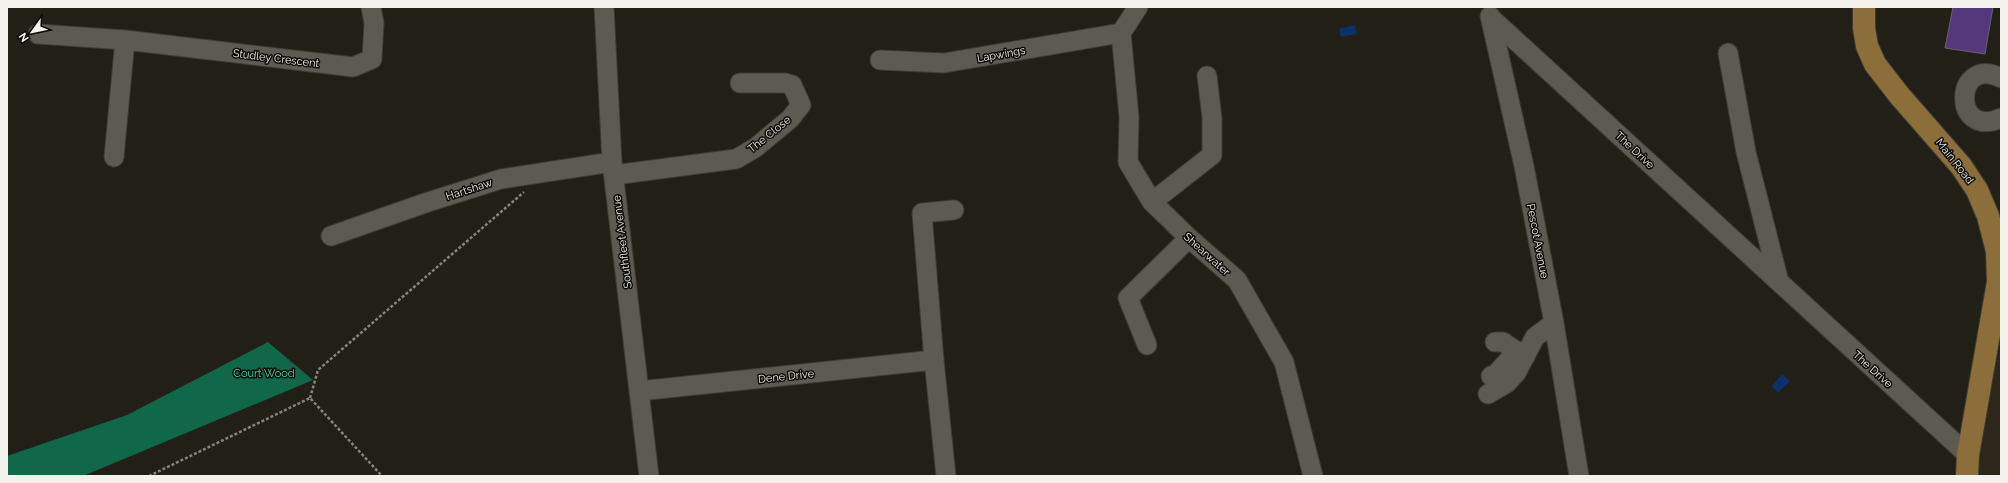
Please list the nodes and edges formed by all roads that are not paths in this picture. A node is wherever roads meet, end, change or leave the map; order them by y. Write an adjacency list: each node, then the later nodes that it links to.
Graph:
1 (371, 7): 8 (street, Studley Crescent)
2 (604, 7): 16 (street, Southfleet Avenue)
3 (1138, 7): 6 (street)
4 (1864, 7): 29 (main road, Main Road)
5 (1489, 13): 21 (street, The Drive); 22 (street, Pescot Avenue)
6 (1121, 33): 10 (street, Lapwings); 17 (street, Shearwater)
7 (38, 34): 8 (street, Studley Crescent)
8 (125, 40): 15 (street)
9 (1728, 53): 21 (street)
10 (880, 60)
11 (1207, 76): 17 (street)
12 (2001, 78): 14 (street)
13 (740, 82): 16 (street, The Close)
14 (2001, 118)
15 (114, 157)
16 (613, 168): 19 (street, Hartshaw); 28 (street, Southfleet Avenue)
17 (1152, 202): 20 (street, Shearwater)
18 (954, 210): 26 (street)
19 (331, 236)
20 (1189, 238): 24 (street); 32 (street, Shearwater)
21 (1779, 282): 29 (street, The Drive)
22 (1554, 323): 25 (street); 33 (street, Pescot Avenue)
23 (1495, 342): 25 (street)
24 (1146, 345)
25 (1521, 354): 27 (street)
26 (934, 360): 28 (street, Dene Drive); 31 (street)
27 (1490, 385)
28 (639, 391): 30 (street, Southfleet Avenue)
29 (1968, 466)
30 (649, 476)
31 (946, 476)
32 (1313, 476)
33 (1579, 476)

